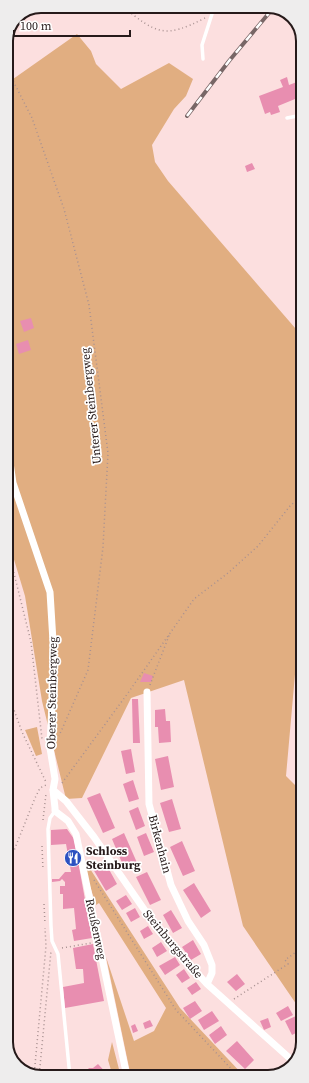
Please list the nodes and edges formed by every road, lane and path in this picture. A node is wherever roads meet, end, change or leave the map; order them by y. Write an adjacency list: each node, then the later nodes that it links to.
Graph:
1 (131, 13): 2 (path)
2 (212, 14): 3 (lane)
3 (203, 59)
4 (13, 81): 14 (path, Unterer Steinbergweg)
5 (296, 116): 6 (lane)
6 (287, 118)
7 (13, 483): 14 (street, Oberer Steinbergweg)
8 (296, 500): 10 (path)
9 (13, 569): 13 (path)
10 (171, 631): 11 (path); 15 (path)
11 (147, 692): 27 (street, Birkenhain)
12 (13, 707): 15 (path)
13 (43, 741)
14 (50, 748): 15 (street, Oberer Steinbergweg)
15 (49, 785): 16 (street); 17 (path); 19 (path); 27 (street, Steinburgstraße)
16 (55, 811): 23 (lane); 33 (street, Reußenweg)
17 (43, 822)
18 (42, 844): 20 (path)
19 (13, 853)
20 (43, 875)
21 (92, 878): 34 (path)
22 (44, 899): 30 (path)
23 (52, 941): 31 (path); 32 (lane)
24 (88, 944): 25 (path)
25 (64, 947)
26 (296, 952): 28 (path)
27 (207, 984): 28 (street, Steinburgstraße)
28 (227, 1003): 29 (street, Steinburgstraße)
29 (290, 1058)
30 (35, 1069)
31 (40, 1070)
32 (69, 1070)
33 (126, 1070)
34 (232, 1070)

